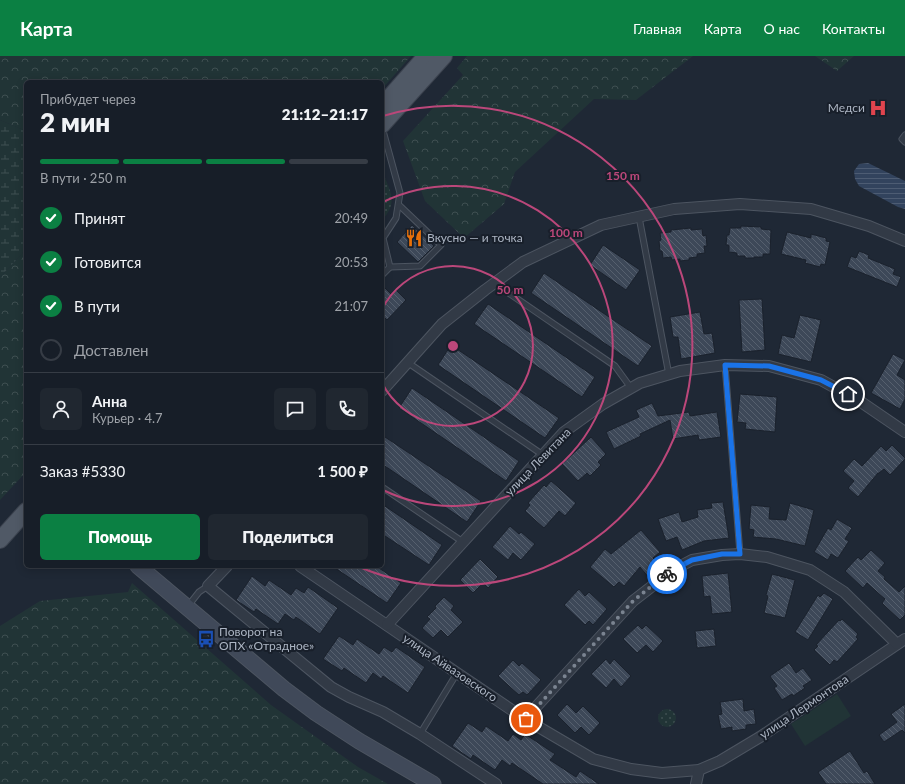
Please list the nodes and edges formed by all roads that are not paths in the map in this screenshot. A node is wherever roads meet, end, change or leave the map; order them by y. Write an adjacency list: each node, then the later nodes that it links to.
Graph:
1 (426, 56): 3 (main road)
2 (444, 56): 4 (main road)
3 (384, 104)
4 (384, 124)
5 (384, 133): 8 (lane)
6 (905, 135): 7 (lane)
7 (905, 142)
8 (398, 205): 10 (lane); 13 (lane)
9 (639, 216): 11 (street); 15 (street); 18 (lane)
10 (384, 237)
11 (905, 241)
12 (384, 243): 13 (lane)
13 (390, 267): 14 (lane)
14 (384, 273)
15 (494, 283): 16 (street); 20 (lane)
16 (408, 362): 19 (street); 22 (lane)
17 (725, 365): 18 (street, улица Левитана); 21 (street, улица Левитана); 27 (lane)
18 (669, 375): 20 (street, улица Левитана)
19 (384, 388)
20 (631, 388): 22 (street, улица Левитана)
21 (905, 432)
22 (543, 455): 26 (street, улица Левитана)
23 (384, 488): 26 (lane)
24 (24, 513): 25 (main road)
25 (0, 540)
26 (463, 542): 33 (street, улица Левитана)
27 (740, 554): 34 (street); 36 (street)
28 (140, 568): 32 (street)
29 (225, 568): 31 (street)
30 (303, 568): 33 (street, улица Айвазовского)
31 (208, 586): 32 (lane); 37 (street)
32 (187, 607): 39 (street)
33 (387, 625): 35 (street, улица Айвазовского)
34 (901, 642): 38 (street, улица Лермонтова)
35 (457, 674): 36 (street, улица Айвазовского); 37 (lane)
36 (526, 719): 38 (street, улица Айвазовского)
37 (420, 734): 40 (street)
38 (699, 770): 41 (street)
39 (433, 784)
40 (496, 784)
41 (696, 784)

